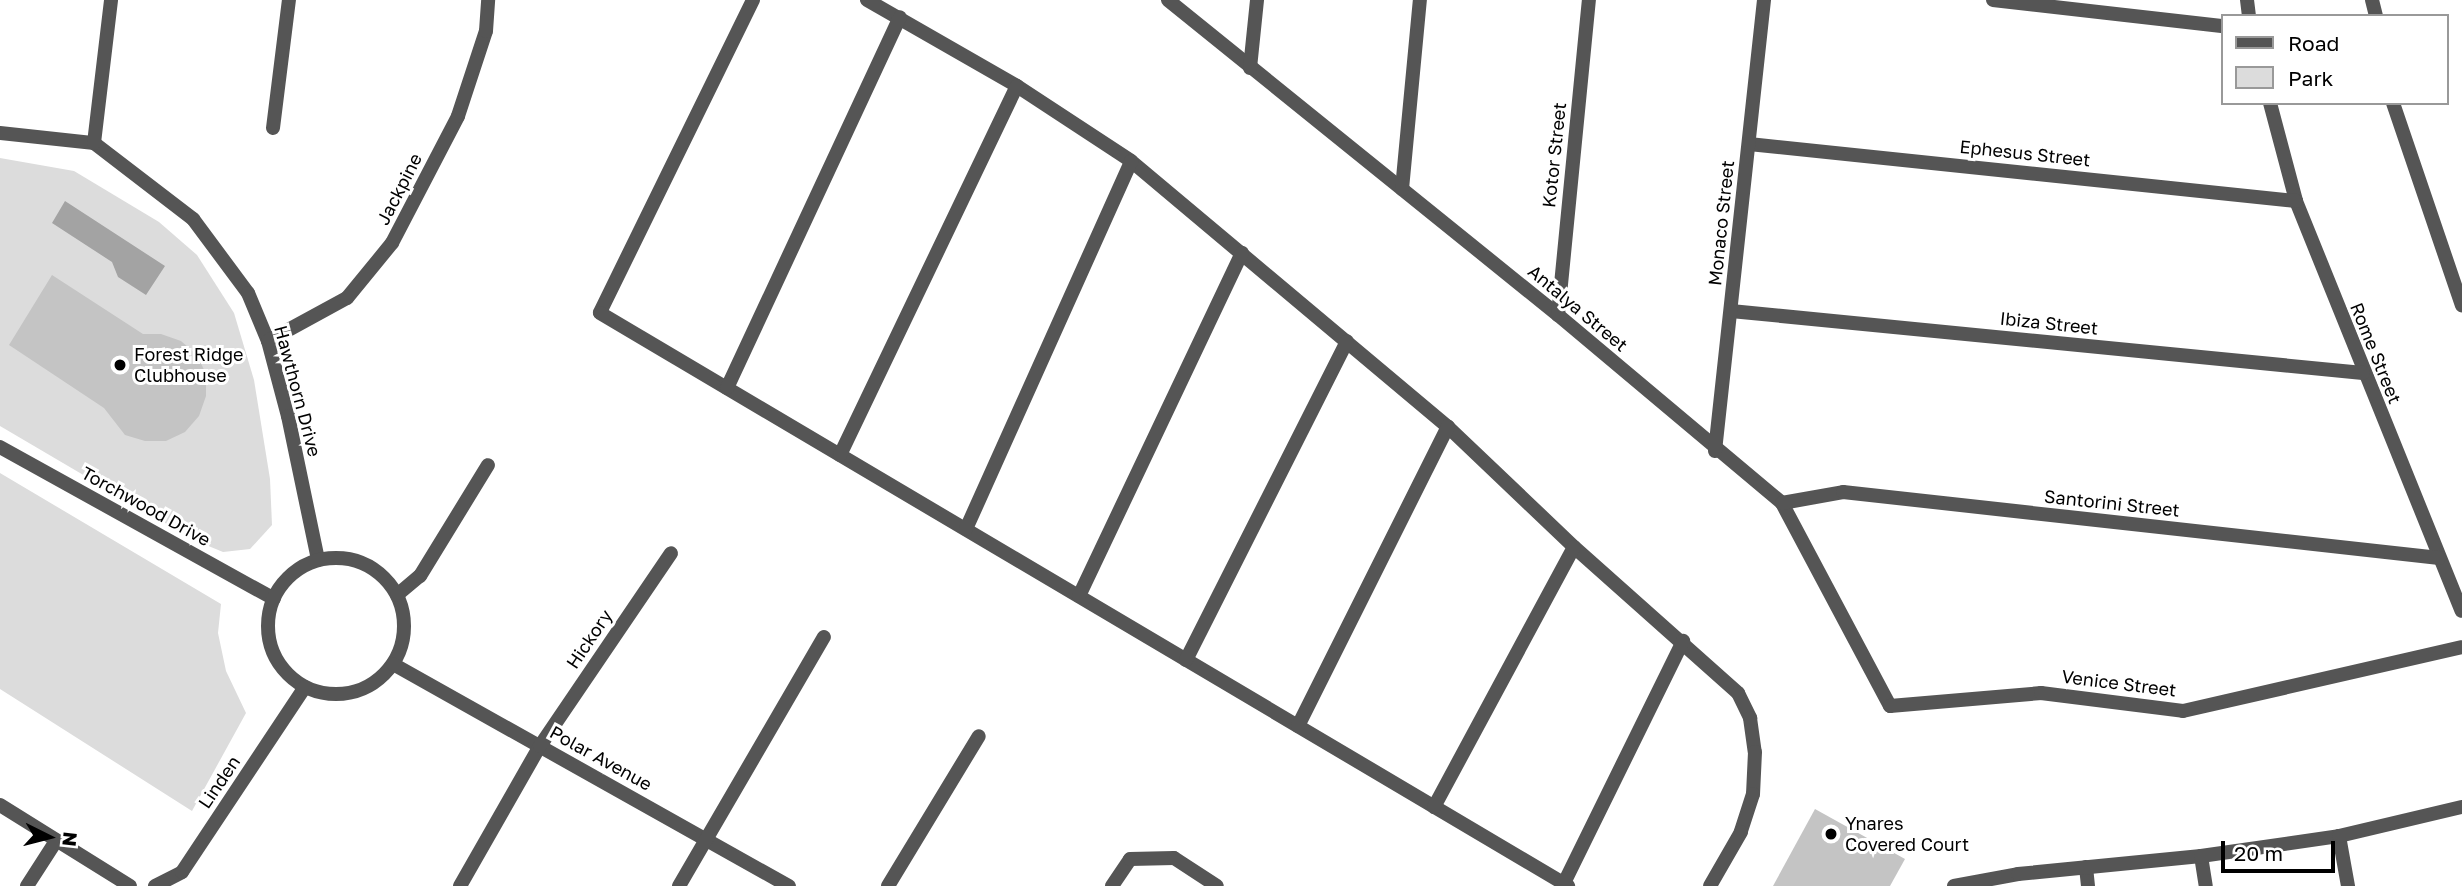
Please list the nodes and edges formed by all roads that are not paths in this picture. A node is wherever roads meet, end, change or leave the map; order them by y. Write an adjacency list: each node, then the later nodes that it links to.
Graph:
1 (111, 0): 20 (street)
2 (289, 0): 18 (street)
3 (488, 0): 29 (street, Jackpine)
4 (753, 0): 32 (street)
5 (867, 0): 12 (street)
6 (1168, 0): 14 (street, Antalya Street)
7 (1257, 0): 14 (street)
8 (1420, 0): 23 (street)
9 (1589, 0): 28 (street, Kotor Street)
10 (1764, 0): 21 (street, Monaco Street)
11 (1993, 0): 13 (street)
12 (900, 17): 15 (street); 32 (street)
13 (2220, 26)
14 (1250, 68): 23 (street, Antalya Street)
15 (1017, 86): 22 (street); 36 (street)
16 (2271, 105): 24 (street, Rome Street)
17 (2394, 105): 26 (street)
18 (273, 128)
19 (0, 133): 20 (street)
20 (94, 143): 29 (street, Hawthorn Drive)
21 (1749, 144): 24 (street, Ephesus Street); 27 (street, Monaco Street)
22 (1131, 161): 25 (street); 39 (street)
23 (1402, 189): 28 (street, Antalya Street)
24 (2296, 201): 31 (street, Rome Street)
25 (1242, 253): 30 (street); 45 (street)
26 (2462, 306)
27 (1731, 311): 31 (street, Ibiza Street); 35 (street, Monaco Street)
28 (1558, 315): 35 (street, Antalya Street)
29 (268, 341): 43 (street, Hawthorn Drive)
30 (1347, 341): 33 (street); 51 (street)
31 (2363, 373): 42 (street, Rome Street)
32 (727, 388): 36 (street)
33 (1448, 427): 40 (street); 55 (street)
34 (0, 447): 46 (street, Torchwood Drive)
35 (1715, 451): 38 (street, Antalya Street)
36 (840, 455): 39 (street)
37 (488, 465): 44 (street)
38 (1782, 503): 42 (street, Santorini Street); 54 (street, Antalya Street)
39 (966, 529): 45 (street)
40 (1574, 547): 49 (street); 59 (street)
41 (671, 553): 57 (street, Hickory)
42 (2439, 558): 47 (street, Rome Street)
43 (318, 559): 44 (street); 46 (street)
44 (397, 595): 52 (street)
45 (1079, 596): 51 (street)
46 (274, 599): 53 (street)
47 (2462, 611)
48 (824, 637): 62 (street)
49 (1683, 641): 66 (street); 76 (street)
50 (2462, 647): 54 (street, Venice Street)
51 (1186, 660): 55 (street)
52 (393, 664): 53 (street); 57 (street, Polar Avenue)
53 (305, 687): 69 (street, Linden)
54 (1890, 706)
55 (1298, 726): 59 (street)
56 (979, 736): 73 (street)
57 (540, 746): 62 (street, Polar Avenue); 70 (street, Hickory)
58 (0, 805): 63 (street)
59 (1434, 807): 66 (street)
60 (2462, 807): 61 (street)
61 (2339, 836): 64 (street); 80 (street)
62 (706, 838): 71 (street); 72 (street, Polar Avenue)
63 (56, 841): 67 (street); 68 (street)
64 (2201, 856): 65 (street); 79 (street)
65 (2086, 867): 77 (street); 78 (street)
66 (1566, 885)
67 (27, 886)
68 (131, 886)
69 (155, 886)
70 (460, 886)
71 (679, 886)
72 (789, 886)
73 (888, 886)
74 (1112, 886): 75 (street)
75 (1217, 886)
76 (1710, 886)
77 (1954, 886)
78 (2088, 886)
79 (2206, 886)
80 (2348, 886)

